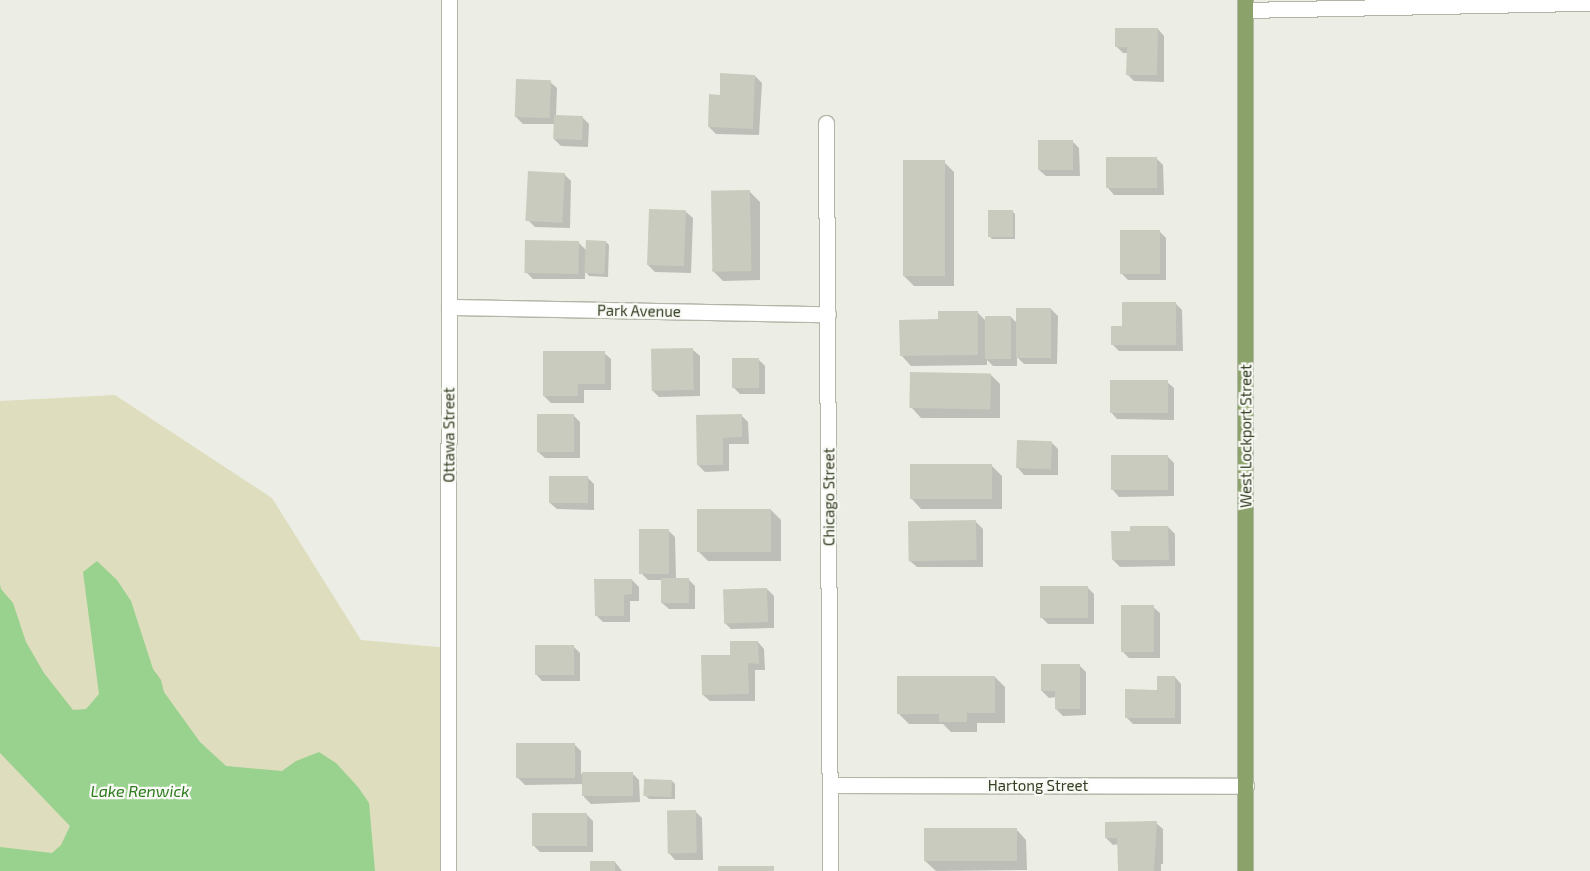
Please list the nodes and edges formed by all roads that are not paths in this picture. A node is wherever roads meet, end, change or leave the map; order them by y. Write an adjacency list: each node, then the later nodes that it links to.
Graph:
1 (449, 0): 5 (street, Ottawa Street)
2 (1590, 3): 3 (street)
3 (1245, 5): 8 (main road, West Lockport Street)
4 (826, 123): 6 (street, Chicago Street)
5 (449, 307): 6 (street, Park Avenue); 9 (street, Ottawa Street)
6 (828, 314): 7 (street, Chicago Street)
7 (830, 785): 8 (street, Hartong Street); 10 (street, Chicago Street)
8 (1246, 786): 11 (main road, West Lockport Street)
9 (448, 871)
10 (830, 871)
11 (1245, 871)

